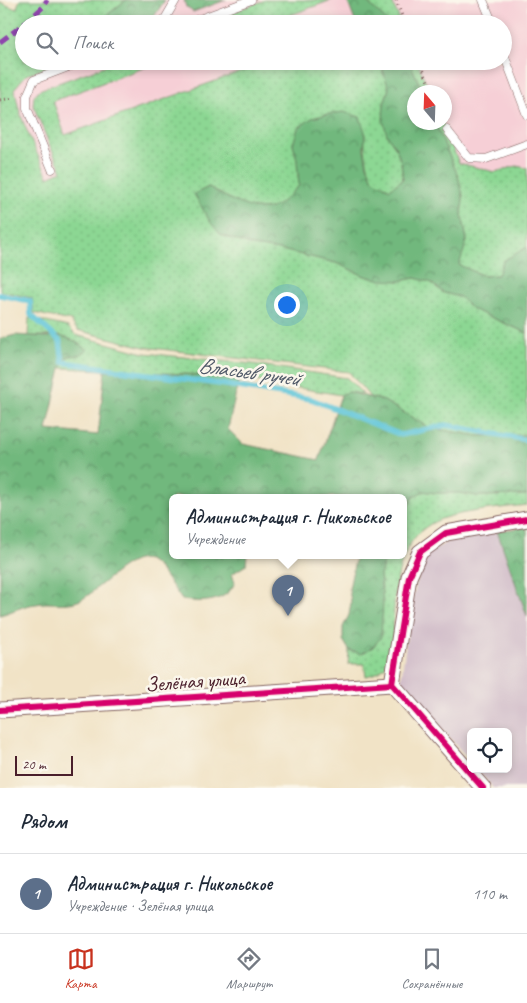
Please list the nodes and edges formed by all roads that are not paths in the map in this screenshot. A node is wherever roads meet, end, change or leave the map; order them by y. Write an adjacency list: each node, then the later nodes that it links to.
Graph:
1 (176, 0): 4 (lane)
2 (252, 0): 5 (lane)
3 (483, 0): 6 (lane)
4 (167, 15)
5 (211, 15)
6 (489, 15)
7 (60, 70): 12 (lane)
8 (510, 70): 9 (lane)
9 (527, 115)
10 (447, 130): 11 (lane)
11 (527, 144)
12 (52, 169)
13 (527, 519): 14 (street)
14 (392, 684): 15 (street, Зелёная улица); 16 (street)
15 (0, 710)
16 (483, 788)

